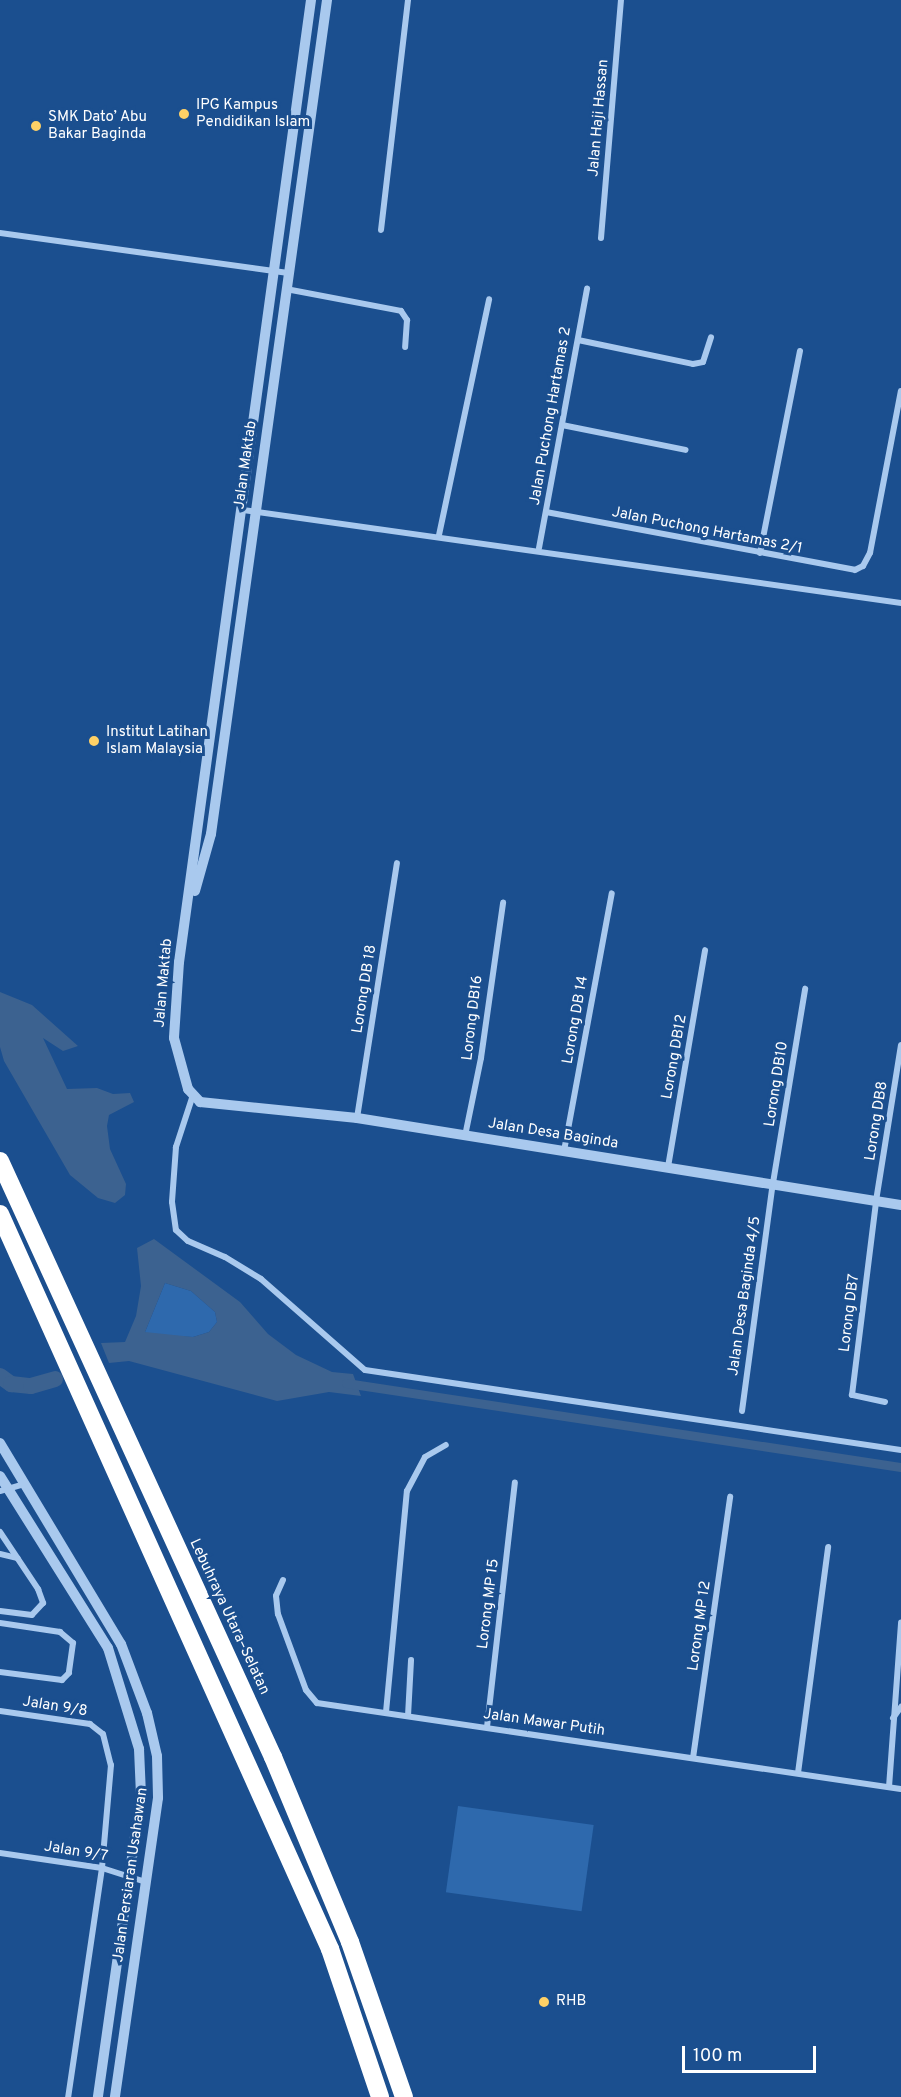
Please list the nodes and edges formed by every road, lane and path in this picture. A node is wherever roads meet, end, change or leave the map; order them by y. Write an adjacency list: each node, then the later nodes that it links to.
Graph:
1 (311, 0): 8 (street, Jalan Maktab)
2 (327, 0): 9 (street, Jalan Maktab)
3 (408, 0): 5 (street)
4 (621, 0): 7 (street, Jalan Haji Hassan)
5 (381, 230)
6 (0, 233): 8 (street)
7 (601, 238)
8 (275, 271): 9 (street); 20 (street, Jalan Maktab)
9 (288, 273): 11 (street, Jalan Maktab)
10 (587, 288): 14 (street, Jalan Puchong Hartamas 2)
11 (286, 289): 15 (street); 20 (street, Jalan Maktab)
12 (489, 298): 22 (street)
13 (711, 337): 14 (street)
14 (578, 340): 18 (street, Jalan Puchong Hartamas 2)
15 (405, 348)
16 (800, 351): 24 (street)
17 (901, 391): 24 (street, Jalan Puchong Hartamas 2/1)
18 (562, 426): 19 (street); 21 (street, Jalan Puchong Hartamas 2)
19 (686, 450)
20 (249, 510): 22 (street); 32 (street, Jalan Maktab)
21 (546, 512): 23 (street, Jalan Puchong Hartamas 2); 24 (street, Jalan Puchong Hartamas 2/1)
22 (439, 535): 23 (street)
23 (539, 548): 25 (street)
24 (760, 554)
25 (901, 603)
26 (396, 863): 33 (street, Lorong DB 18)
27 (612, 893): 35 (street, Lorong DB 14)
28 (503, 903): 34 (street, Lorong DB16)
29 (705, 950): 37 (street, Lorong DB12)
30 (805, 989): 38 (street, Lorong DB10)
31 (901, 1045): 39 (street, Lorong DB8)
32 (196, 1100): 33 (street, Jalan Desa Baginda); 46 (street)
33 (357, 1118): 34 (street, Jalan Desa Baginda)
34 (465, 1136): 35 (street, Jalan Desa Baginda)
35 (564, 1151): 37 (street, Jalan Desa Baginda)
36 (0, 1161): 80 (highway, Lebuhraya Utara–Selatan)
37 (668, 1167): 38 (street, Jalan Desa Baginda)
38 (773, 1183): 39 (street, Jalan Desa Baginda); 43 (street, Jalan Desa Baginda 4/5)
39 (876, 1201): 40 (street, Jalan Desa Baginda); 42 (street, Lorong DB7)
40 (901, 1205)
41 (0, 1214): 79 (highway)
42 (885, 1402)
43 (742, 1411)
44 (0, 1443): 48 (street, Jalan Persiaran Usahawan)
45 (446, 1445): 64 (street)
46 (901, 1450)
47 (0, 1476): 50 (street, Jalan Persiaran Usahawan)
48 (25, 1484): 50 (street); 75 (street, Jalan Persiaran Usahawan)
49 (515, 1484): 67 (street, Lorong MP 15)
50 (4, 1490): 74 (street, Jalan Persiaran Usahawan)
51 (730, 1497): 68 (street, Lorong MP 12)
52 (0, 1532): 55 (street)
53 (828, 1547): 69 (street)
54 (0, 1554): 55 (street)
55 (19, 1558): 57 (street)
56 (283, 1580): 64 (street, Jalan Mawar Putih)
57 (0, 1611)
58 (901, 1622): 66 (street)
59 (0, 1623): 61 (street)
60 (411, 1660): 65 (street)
61 (0, 1672)
62 (901, 1707): 66 (street)
63 (0, 1711): 73 (street, Jalan 9/8)
64 (386, 1713): 65 (street, Jalan Mawar Putih)
65 (408, 1716): 67 (street, Jalan Mawar Putih)
66 (893, 1718): 70 (street)
67 (487, 1727): 68 (street, Jalan Mawar Putih)
68 (693, 1758): 69 (street, Jalan Mawar Putih)
69 (798, 1773): 70 (street, Jalan Mawar Putih)
70 (889, 1787): 71 (street, Jalan Mawar Putih)
71 (901, 1789)
72 (0, 1853): 73 (street, Jalan 9/7)
73 (102, 1868): 74 (street, Jalan 9/7); 76 (street)
74 (128, 1875): 75 (street, Jalan 9/7); 77 (street, Jalan Persiaran Usahawan)
75 (146, 1882): 78 (street, Jalan Persiaran Usahawan)
76 (68, 2097)
77 (98, 2097)
78 (115, 2097)
79 (380, 2097)
80 (404, 2097)

